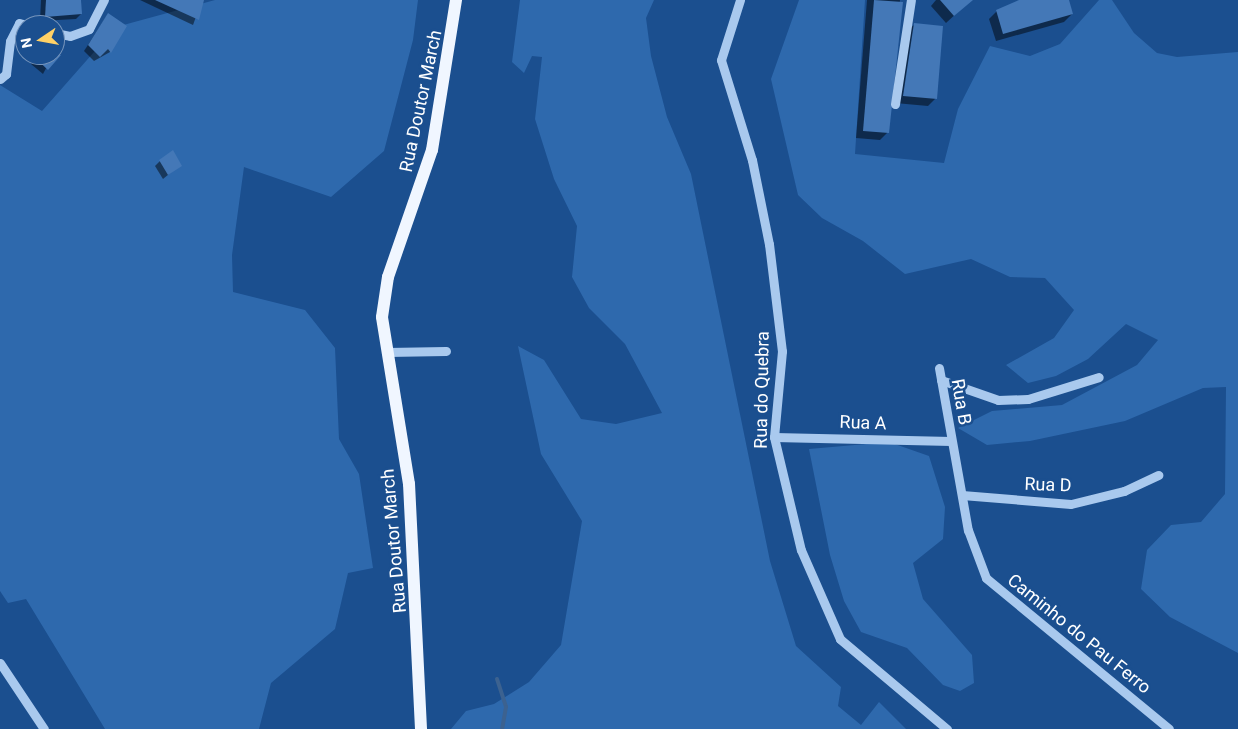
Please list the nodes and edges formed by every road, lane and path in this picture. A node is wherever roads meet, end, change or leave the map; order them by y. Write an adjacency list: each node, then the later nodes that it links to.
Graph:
1 (104, 0): 5 (street)
2 (456, 0): 10 (main road, Rua Doutor March)
3 (740, 0): 14 (street, Rua do Quebra)
4 (911, 0): 8 (street)
5 (65, 35)
6 (15, 36): 7 (street)
7 (0, 79)
8 (895, 104)
9 (446, 351): 10 (street)
10 (387, 352): 20 (main road, Rua Doutor March)
11 (939, 368): 13 (street, Rua B)
12 (1099, 377): 13 (street)
13 (941, 380): 15 (street, Rua B)
14 (774, 436): 15 (street, Rua A); 21 (street, Rua do Quebra)
15 (951, 441): 17 (street, Caminho do Pau Ferro)
16 (1158, 475): 17 (street, Rua D)
17 (962, 495): 22 (street, Caminho do Pau Ferro)
18 (0, 663): 19 (street)
19 (44, 729)
20 (422, 729)
21 (947, 729)
22 (1169, 729)

